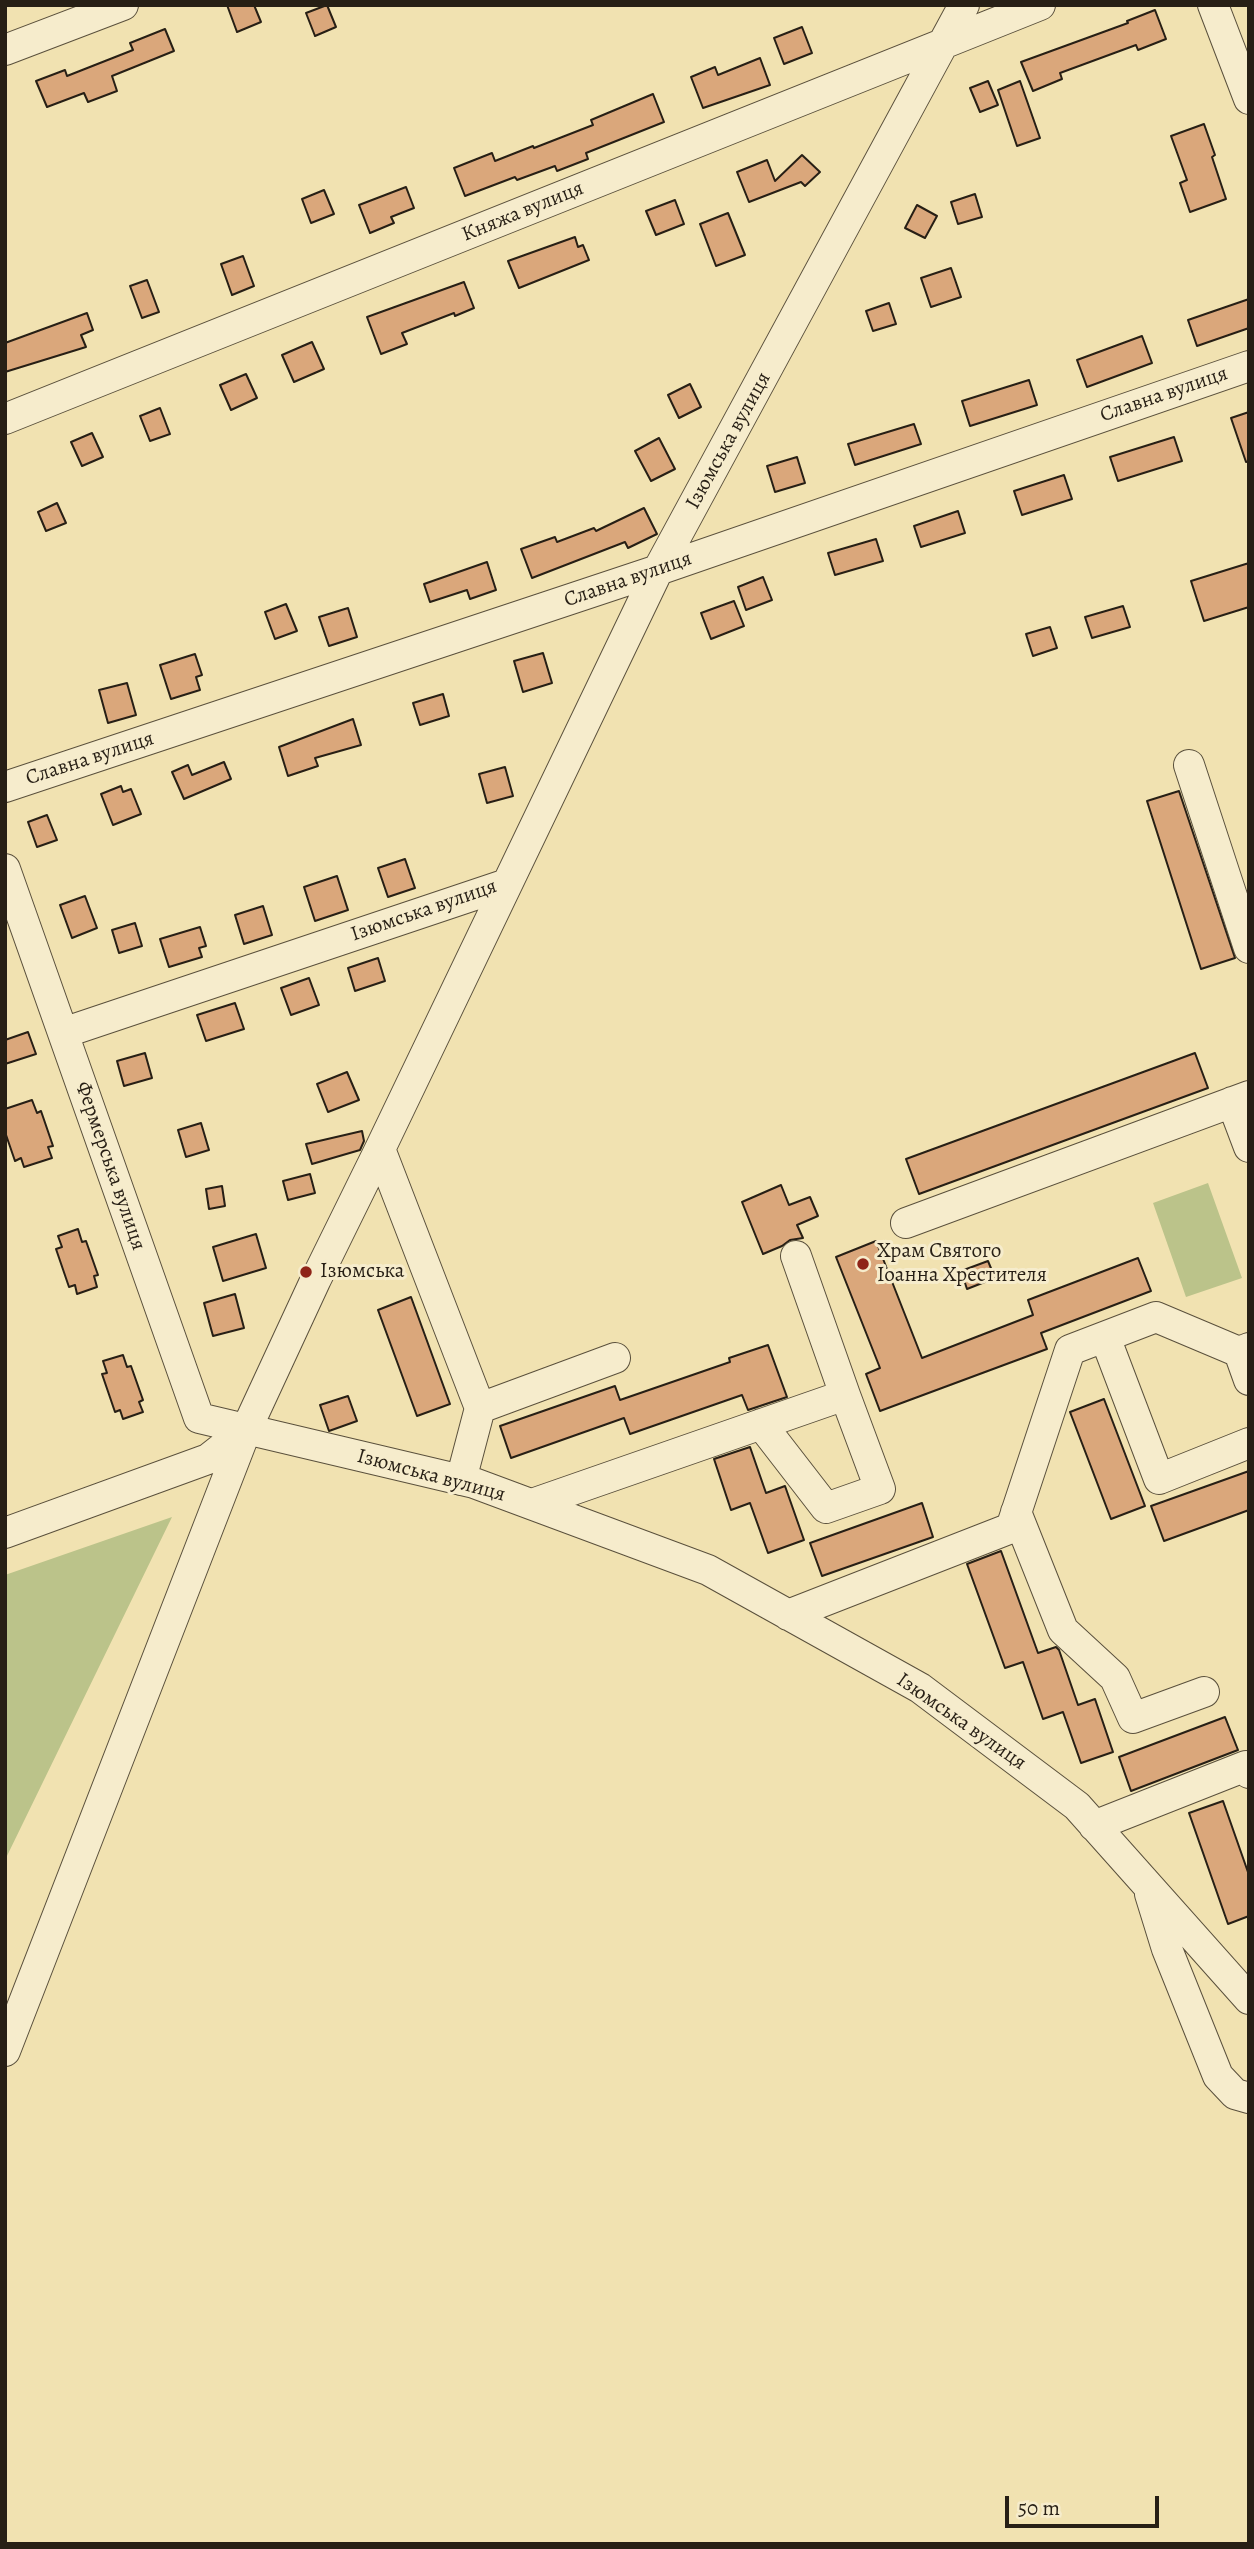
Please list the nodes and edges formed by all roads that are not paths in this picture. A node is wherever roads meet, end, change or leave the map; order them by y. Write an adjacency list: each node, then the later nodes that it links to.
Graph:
1 (123, 5): 6 (street)
2 (964, 5): 5 (street, Ізюмська вулиця)
3 (1040, 5): 5 (street, Княжа вулиця)
4 (1213, 5): 7 (street)
5 (943, 44): 9 (street, Княжа вулиця); 10 (street, Ізюмська вулиця)
6 (5, 50)
7 (1249, 99)
8 (1249, 366): 10 (street, Славна вулиця)
9 (5, 419)
10 (658, 570): 12 (street, Славна вулиця); 14 (street, Ізюмська вулиця)
11 (1189, 765): 15 (street)
12 (5, 787)
13 (5, 869): 16 (street, Фермерська вулиця)
14 (507, 884): 16 (street, Ізюмська вулиця); 19 (street, Ізюмська вулиця)
15 (1249, 948)
16 (63, 1033): 29 (street, Фермерська вулиця)
17 (1240, 1099): 18 (street); 20 (street)
18 (1249, 1147)
19 (380, 1149): 27 (street); 29 (street, Ізюмська вулиця)
20 (906, 1223)
21 (796, 1256): 26 (street)
22 (1105, 1337): 23 (street); 30 (street); 33 (street)
23 (1244, 1350): 25 (street)
24 (615, 1358): 27 (street)
25 (1249, 1380)
26 (845, 1395): 28 (street); 28 (street)
27 (480, 1408): 31 (street)
28 (761, 1424): 32 (street)
29 (246, 1430): 31 (street, Ізюмська вулиця); 34 (street); 41 (street)
30 (1249, 1443)
31 (461, 1480): 32 (street, Ізюмська вулиця)
32 (531, 1504): 35 (street, Ізюмська вулиця)
33 (1016, 1513): 35 (street); 36 (street)
34 (5, 1533)
35 (788, 1615): 38 (street, Ізюмська вулиця)
36 (1204, 1692)
37 (1249, 1773): 38 (street)
38 (1094, 1826): 39 (street, Ізюмська вулиця)
39 (1148, 1887): 40 (street, Ізюмська вулиця); 42 (street, Ізюмська вулиця)
40 (1249, 1999)
41 (5, 2051)
42 (1249, 2098)

